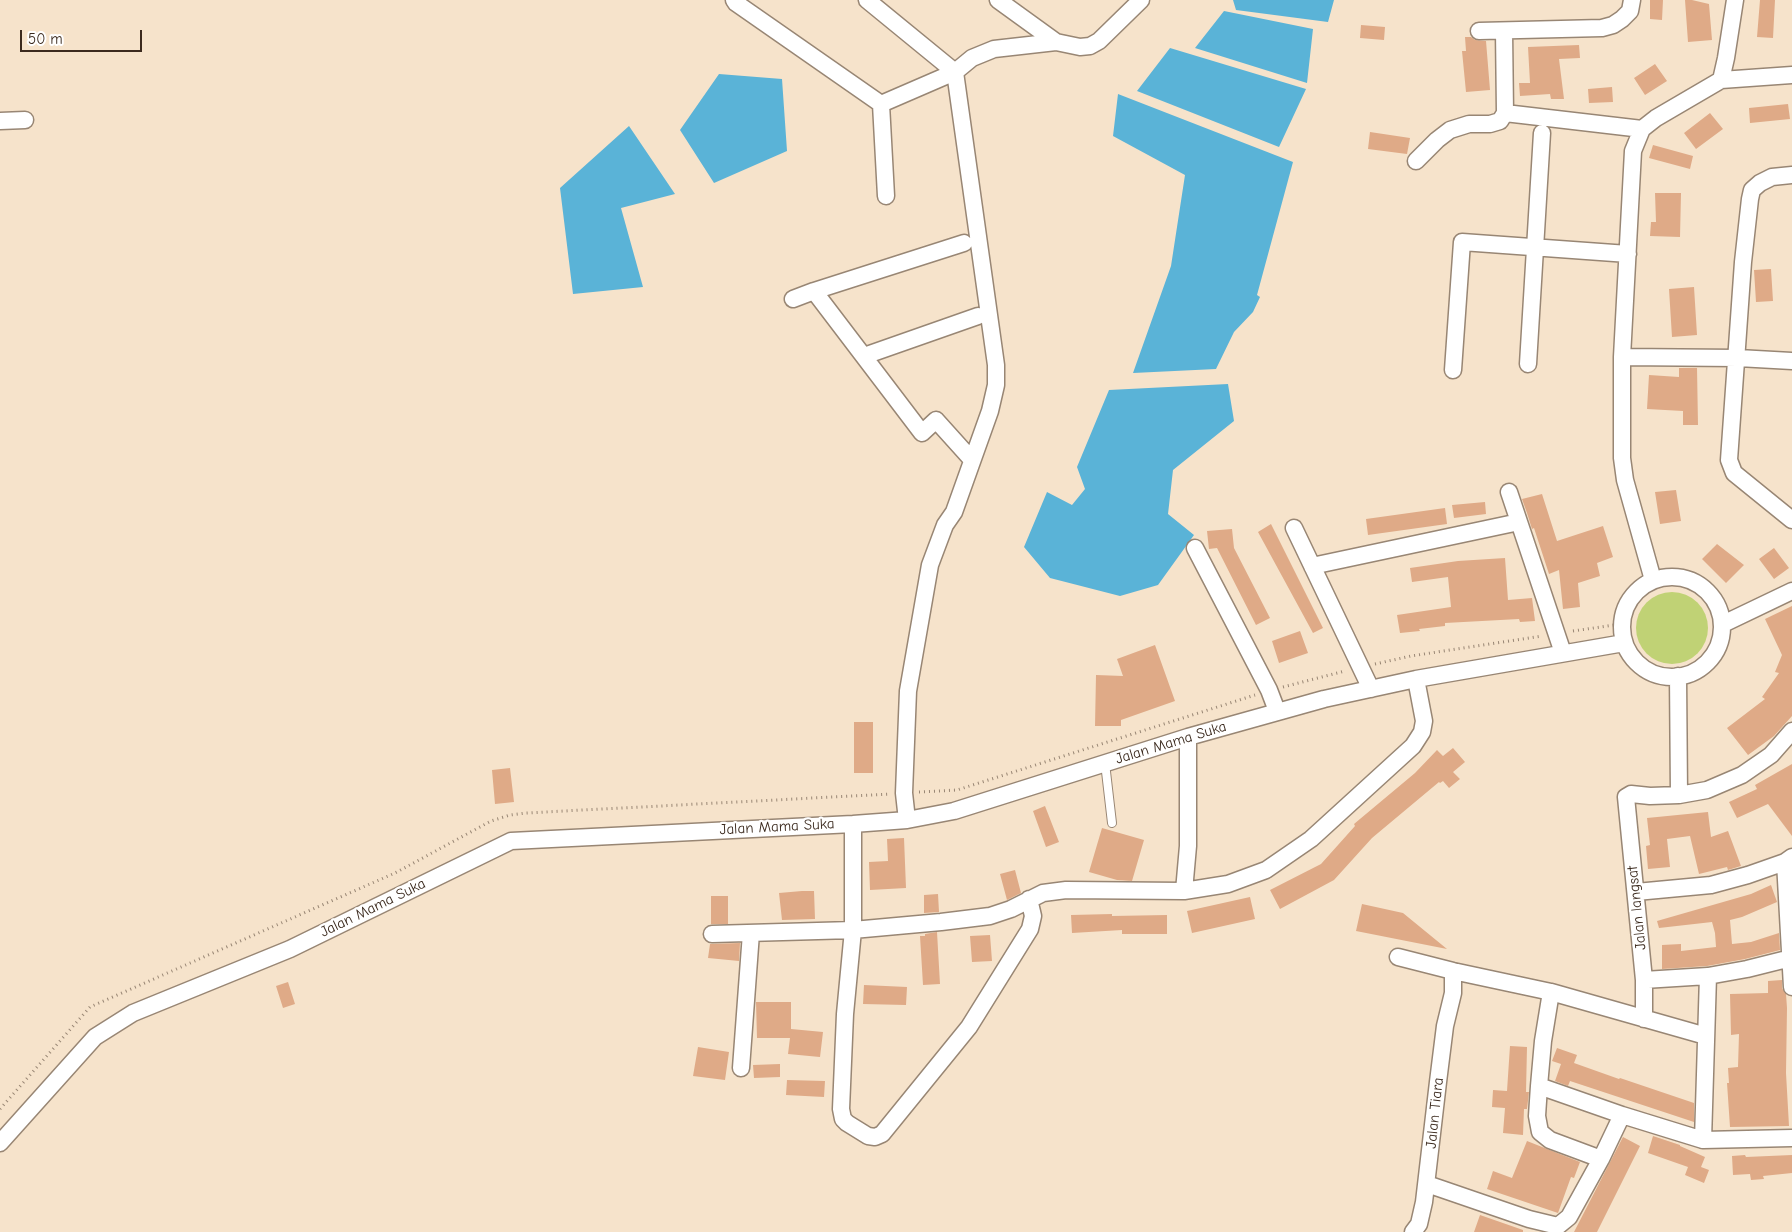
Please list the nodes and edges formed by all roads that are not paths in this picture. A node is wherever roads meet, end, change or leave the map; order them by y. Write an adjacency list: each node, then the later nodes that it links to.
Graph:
1 (734, 0): 13 (street)
2 (867, 0): 10 (street)
3 (998, 0): 9 (street)
4 (1141, 0): 9 (street)
5 (1632, 0): 8 (street)
6 (1735, 0): 12 (street)
7 (1479, 31): 8 (street)
8 (1504, 31): 14 (street)
9 (1056, 42): 10 (street)
10 (955, 72): 13 (street); 34 (street)
11 (1792, 75): 12 (street)
12 (1720, 80): 17 (street)
13 (881, 104): 21 (street)
14 (1506, 113): 17 (street); 19 (street)
15 (25, 120): 16 (street)
16 (0, 121)
17 (1642, 129): 24 (street)
18 (1542, 133): 23 (street)
19 (1416, 161)
20 (1792, 175): 30 (street)
21 (886, 196)
22 (964, 243): 25 (street)
23 (1535, 247): 24 (street); 32 (street); 33 (street)
24 (1628, 254): 29 (street)
25 (814, 291): 26 (street); 28 (street)
26 (793, 299)
27 (978, 316): 28 (street)
28 (864, 356): 34 (street)
29 (1622, 358): 30 (street); 41 (street)
30 (1738, 358): 31 (street); 36 (street)
31 (1792, 361)
32 (1528, 364)
33 (1453, 370)
34 (972, 460): 54 (street)
35 (1509, 492): 37 (street)
36 (1792, 520)
37 (1519, 522): 40 (street); 45 (street)
38 (1294, 528): 40 (street)
39 (1194, 548): 49 (street)
40 (1312, 566): 48 (street)
41 (1653, 580): 43 (street); 44 (street)
42 (1792, 591): 43 (street)
43 (1723, 624): 46 (street)
44 (1624, 643): 45 (street, Jalan Mama Suka); 46 (street)
45 (1563, 653): 47 (street, Jalan Mama Suka)
46 (1678, 676): 53 (street)
47 (1416, 679): 48 (street, Jalan Mama Suka); 58 (street)
48 (1371, 689): 49 (street, Jalan Mama Suka)
49 (1277, 711): 51 (street, Jalan Mama Suka)
50 (1792, 731): 53 (street)
51 (1188, 737): 52 (street, Jalan Mama Suka); 58 (street)
52 (1105, 763): 54 (street, Jalan Mama Suka); 55 (lane)
53 (1679, 795): 59 (street, Jalan langsat)
54 (907, 820): 56 (street, Jalan Mama Suka)
55 (1112, 823)
56 (853, 824): 61 (street); 78 (street, Jalan Mama Suka)
57 (1789, 860): 59 (street); 65 (street)
58 (1184, 891): 60 (street)
59 (1636, 892): 68 (street, Jalan langsat)
60 (1029, 899): 61 (street); 61 (street)
61 (853, 930): 62 (street)
62 (751, 933): 63 (street); 73 (street)
63 (712, 934)
64 (1398, 957): 66 (street)
65 (1791, 958): 67 (street); 69 (street)
66 (1453, 971): 70 (street); 80 (street, Jalan Tiara)
67 (1708, 976): 68 (street); 72 (street)
68 (1644, 980): 71 (street, Jalan langsat)
69 (1792, 987)
70 (1551, 992): 71 (street); 74 (street)
71 (1644, 1020): 72 (street)
72 (1706, 1036): 77 (street)
73 (741, 1068)
74 (1538, 1086): 75 (street); 79 (street)
75 (1622, 1115): 77 (street); 79 (street)
76 (1792, 1138): 77 (street)
77 (1703, 1140)
78 (0, 1143)
79 (1601, 1159): 80 (street)
80 (1427, 1184): 81 (street, Jalan Tiara)
81 (1414, 1232)

